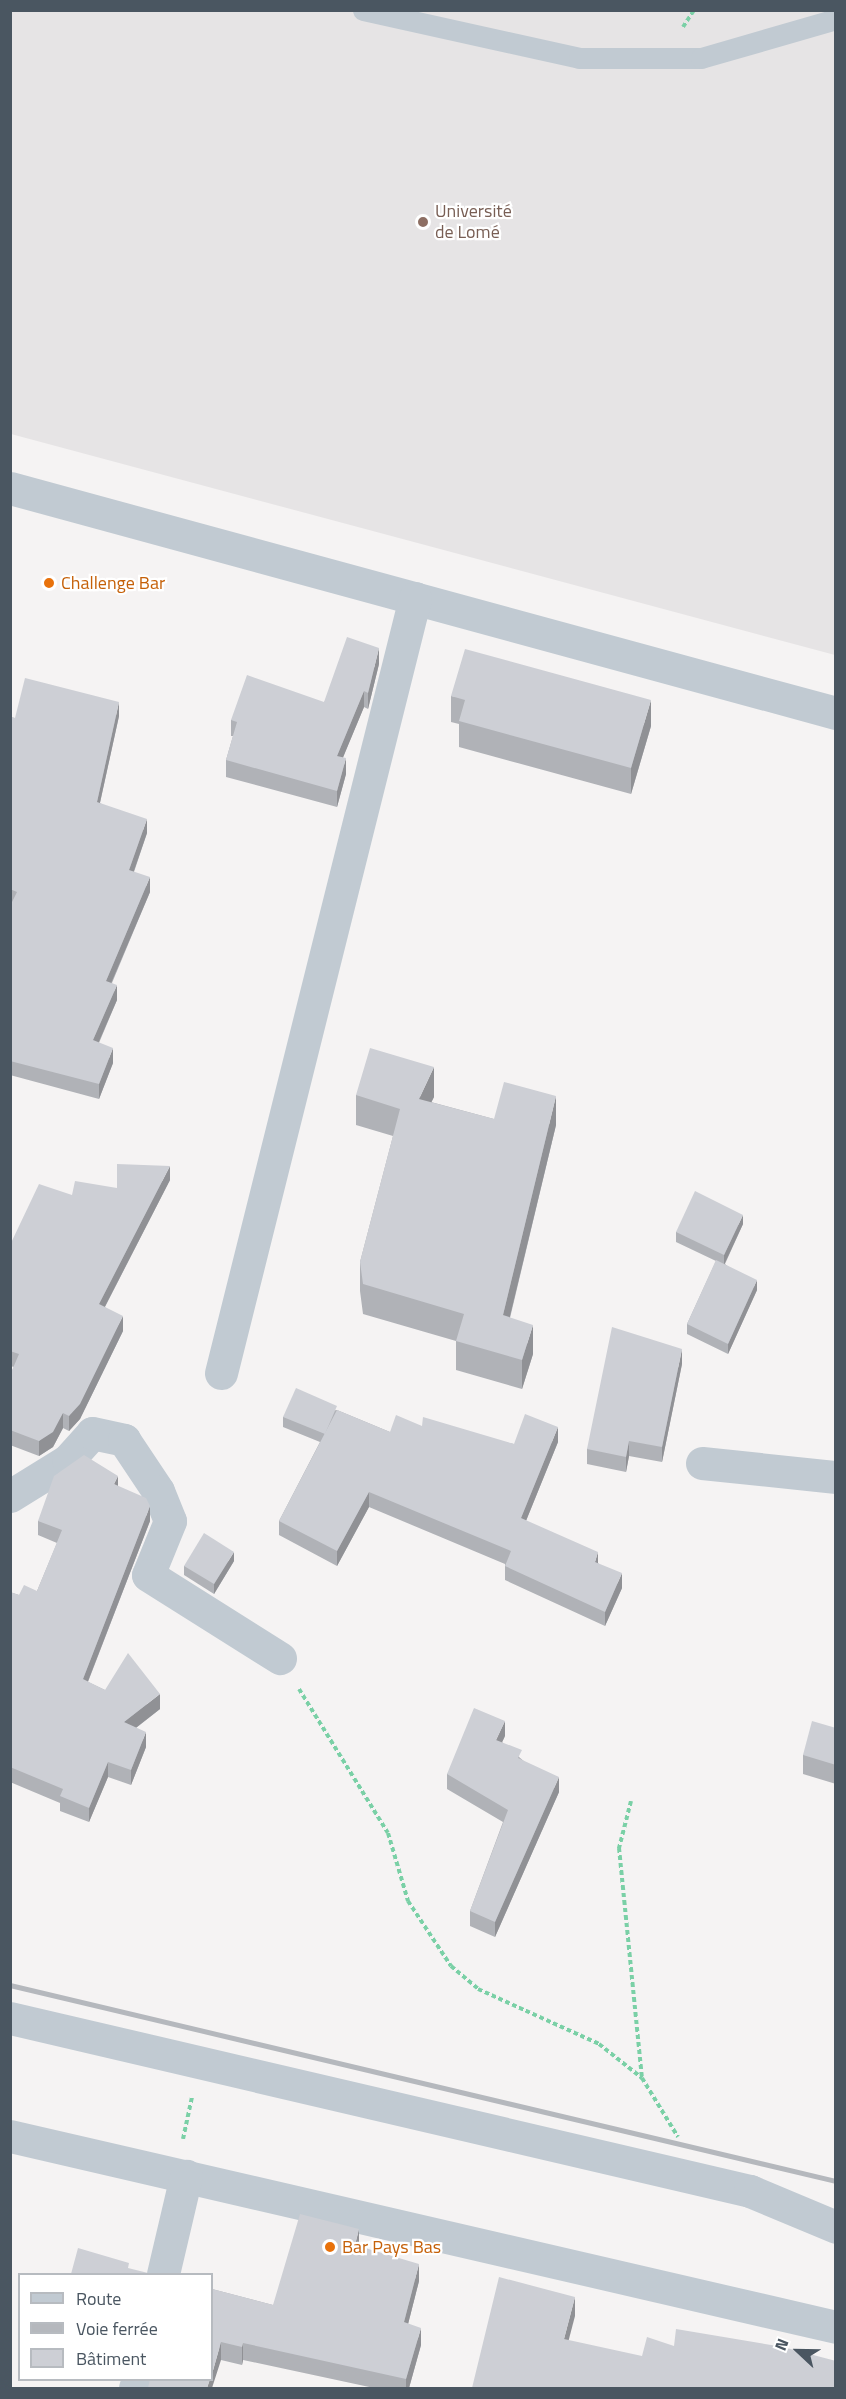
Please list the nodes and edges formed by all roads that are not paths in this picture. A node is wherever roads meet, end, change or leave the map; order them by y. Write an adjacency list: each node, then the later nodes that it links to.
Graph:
1 (363, 10): 2 (lane)
2 (836, 19)
3 (10, 488): 4 (street)
4 (415, 597): 5 (street); 6 (street)
5 (836, 713)
6 (221, 1373)
7 (702, 1463): 8 (street)
8 (836, 1477)
9 (10, 1496): 10 (street)
10 (280, 1658)
11 (10, 2018): 14 (street)
12 (10, 2136): 13 (street)
13 (186, 2176): 15 (street); 16 (street)
14 (836, 2227)
15 (163, 2273)
16 (836, 2327)

